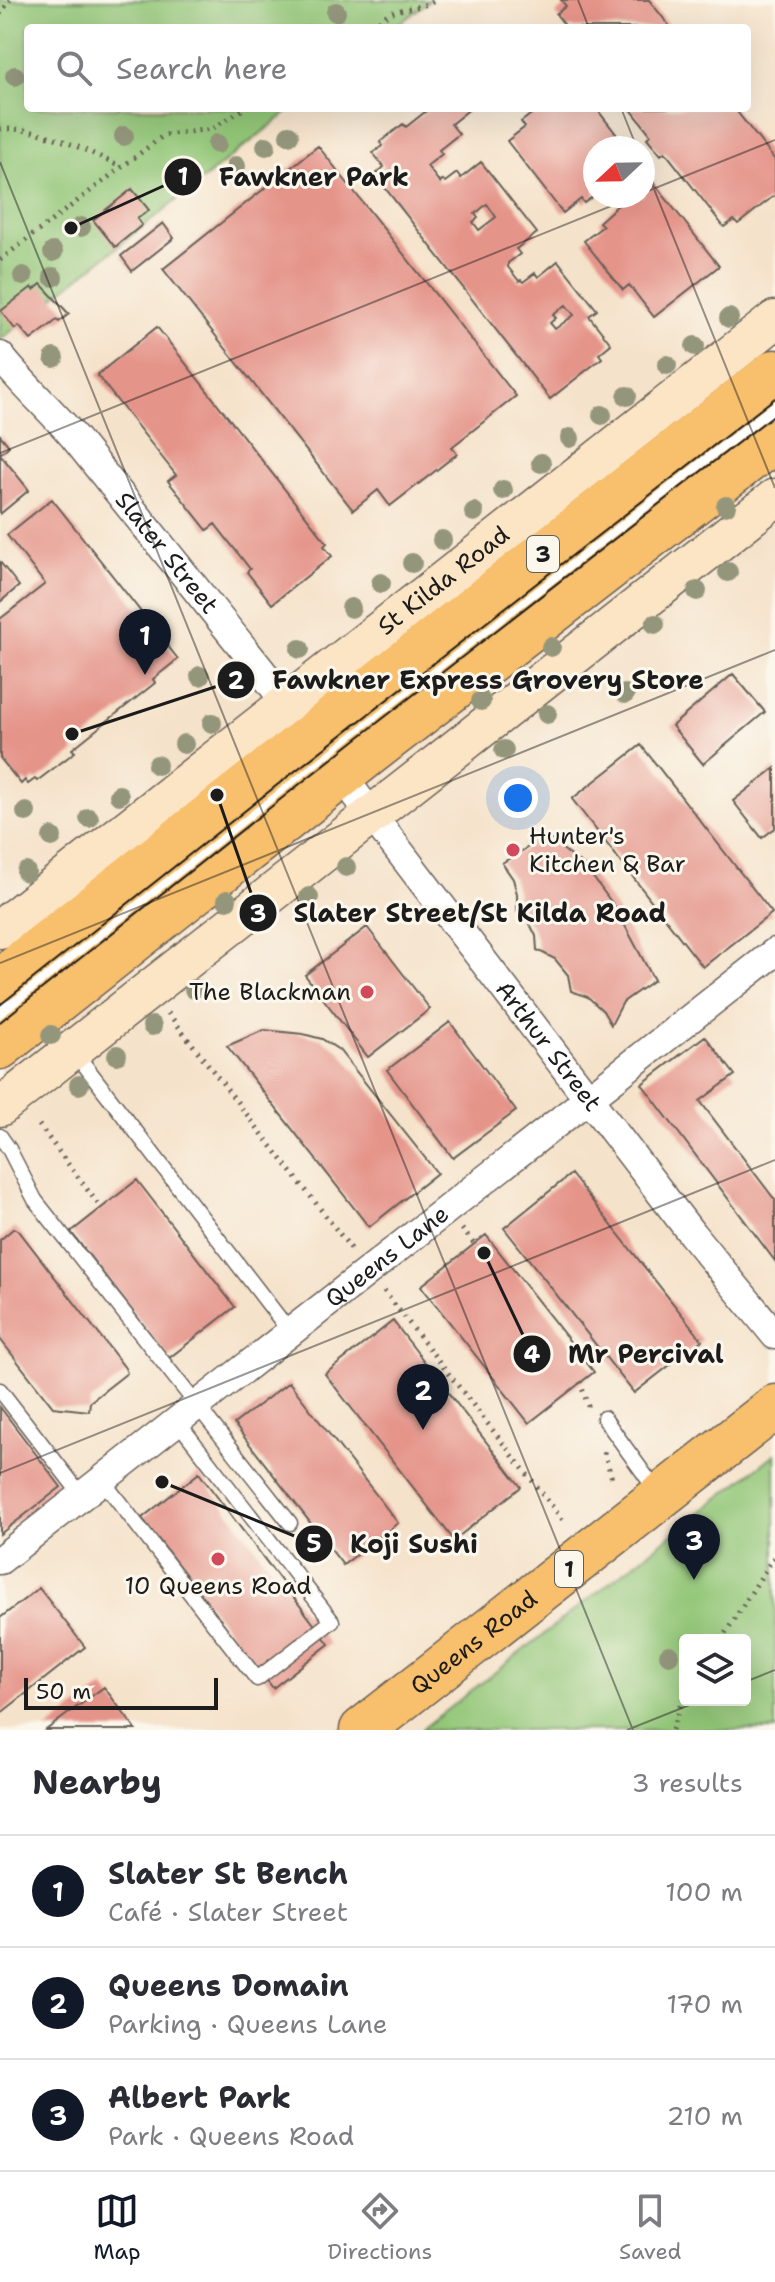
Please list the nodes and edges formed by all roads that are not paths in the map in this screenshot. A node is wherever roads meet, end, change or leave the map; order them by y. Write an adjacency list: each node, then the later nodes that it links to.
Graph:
1 (775, 320): 7 (main road, St Kilda Road)
2 (0, 356): 7 (street, Slater Street)
3 (775, 372): 7 (main road, St Kilda Road / 3)
4 (775, 407): 7 (lane)
5 (775, 440): 7 (main road, St Kilda Road / 3)
6 (775, 498): 8 (main road)
7 (316, 743): 8 (street, Arthur Street); 9 (main road, St Kilda Road); 11 (main road, St Kilda Road / 3); 12 (lane); 13 (main road, St Kilda Road / 3)
8 (371, 815): 14 (main road); 15 (street, Arthur Street)
9 (0, 929)
10 (775, 952): 15 (street, Queens Lane)
11 (0, 980)
12 (0, 1014)
13 (0, 1047)
14 (73, 1050): 16 (main road); 18 (lane)
15 (588, 1098): 18 (street, Queens Lane); 19 (street, Arthur Street)
16 (0, 1107)
17 (0, 1136): 22 (lane)
18 (290, 1332): 22 (street, Queens Lane)
19 (775, 1335)
20 (0, 1390): 24 (lane)
21 (775, 1407): 25 (main road, Queens Road / 1)
22 (188, 1413): 24 (street, Queens Lane); 24 (lane); 26 (lane)
23 (604, 1418): 25 (lane)
24 (92, 1488): 27 (street, Queens Lane)
25 (661, 1497): 28 (main road, Queens Road / 1)
26 (290, 1523)
27 (0, 1560)
28 (362, 1730)

